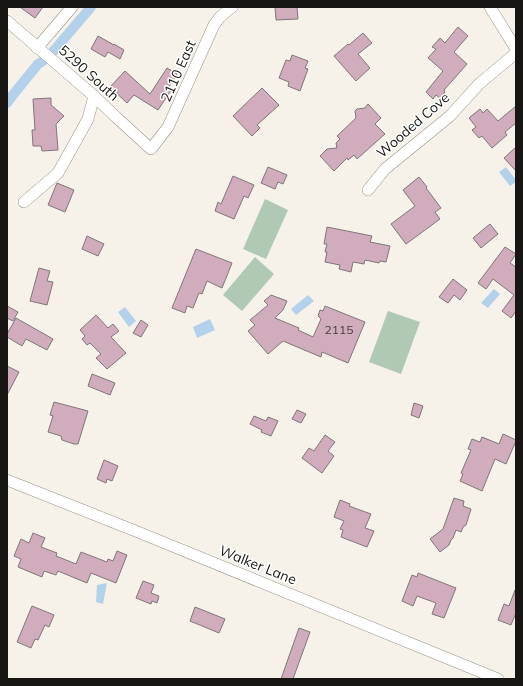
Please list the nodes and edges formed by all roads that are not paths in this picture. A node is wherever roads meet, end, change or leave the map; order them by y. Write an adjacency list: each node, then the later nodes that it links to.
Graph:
1 (72, 7): 5 (street)
2 (232, 7): 9 (street, 2110 East)
3 (490, 7): 6 (street)
4 (7, 21): 5 (street, 5290 South)
5 (37, 48): 8 (street, 5290 South)
6 (516, 49)
7 (516, 53): 10 (street, Wooded Cove)
8 (94, 96): 9 (street, 5290 South); 11 (street)
9 (151, 149)
10 (368, 190)
11 (24, 202)
12 (7, 480): 13 (street, Walker Lane)
13 (498, 679)

